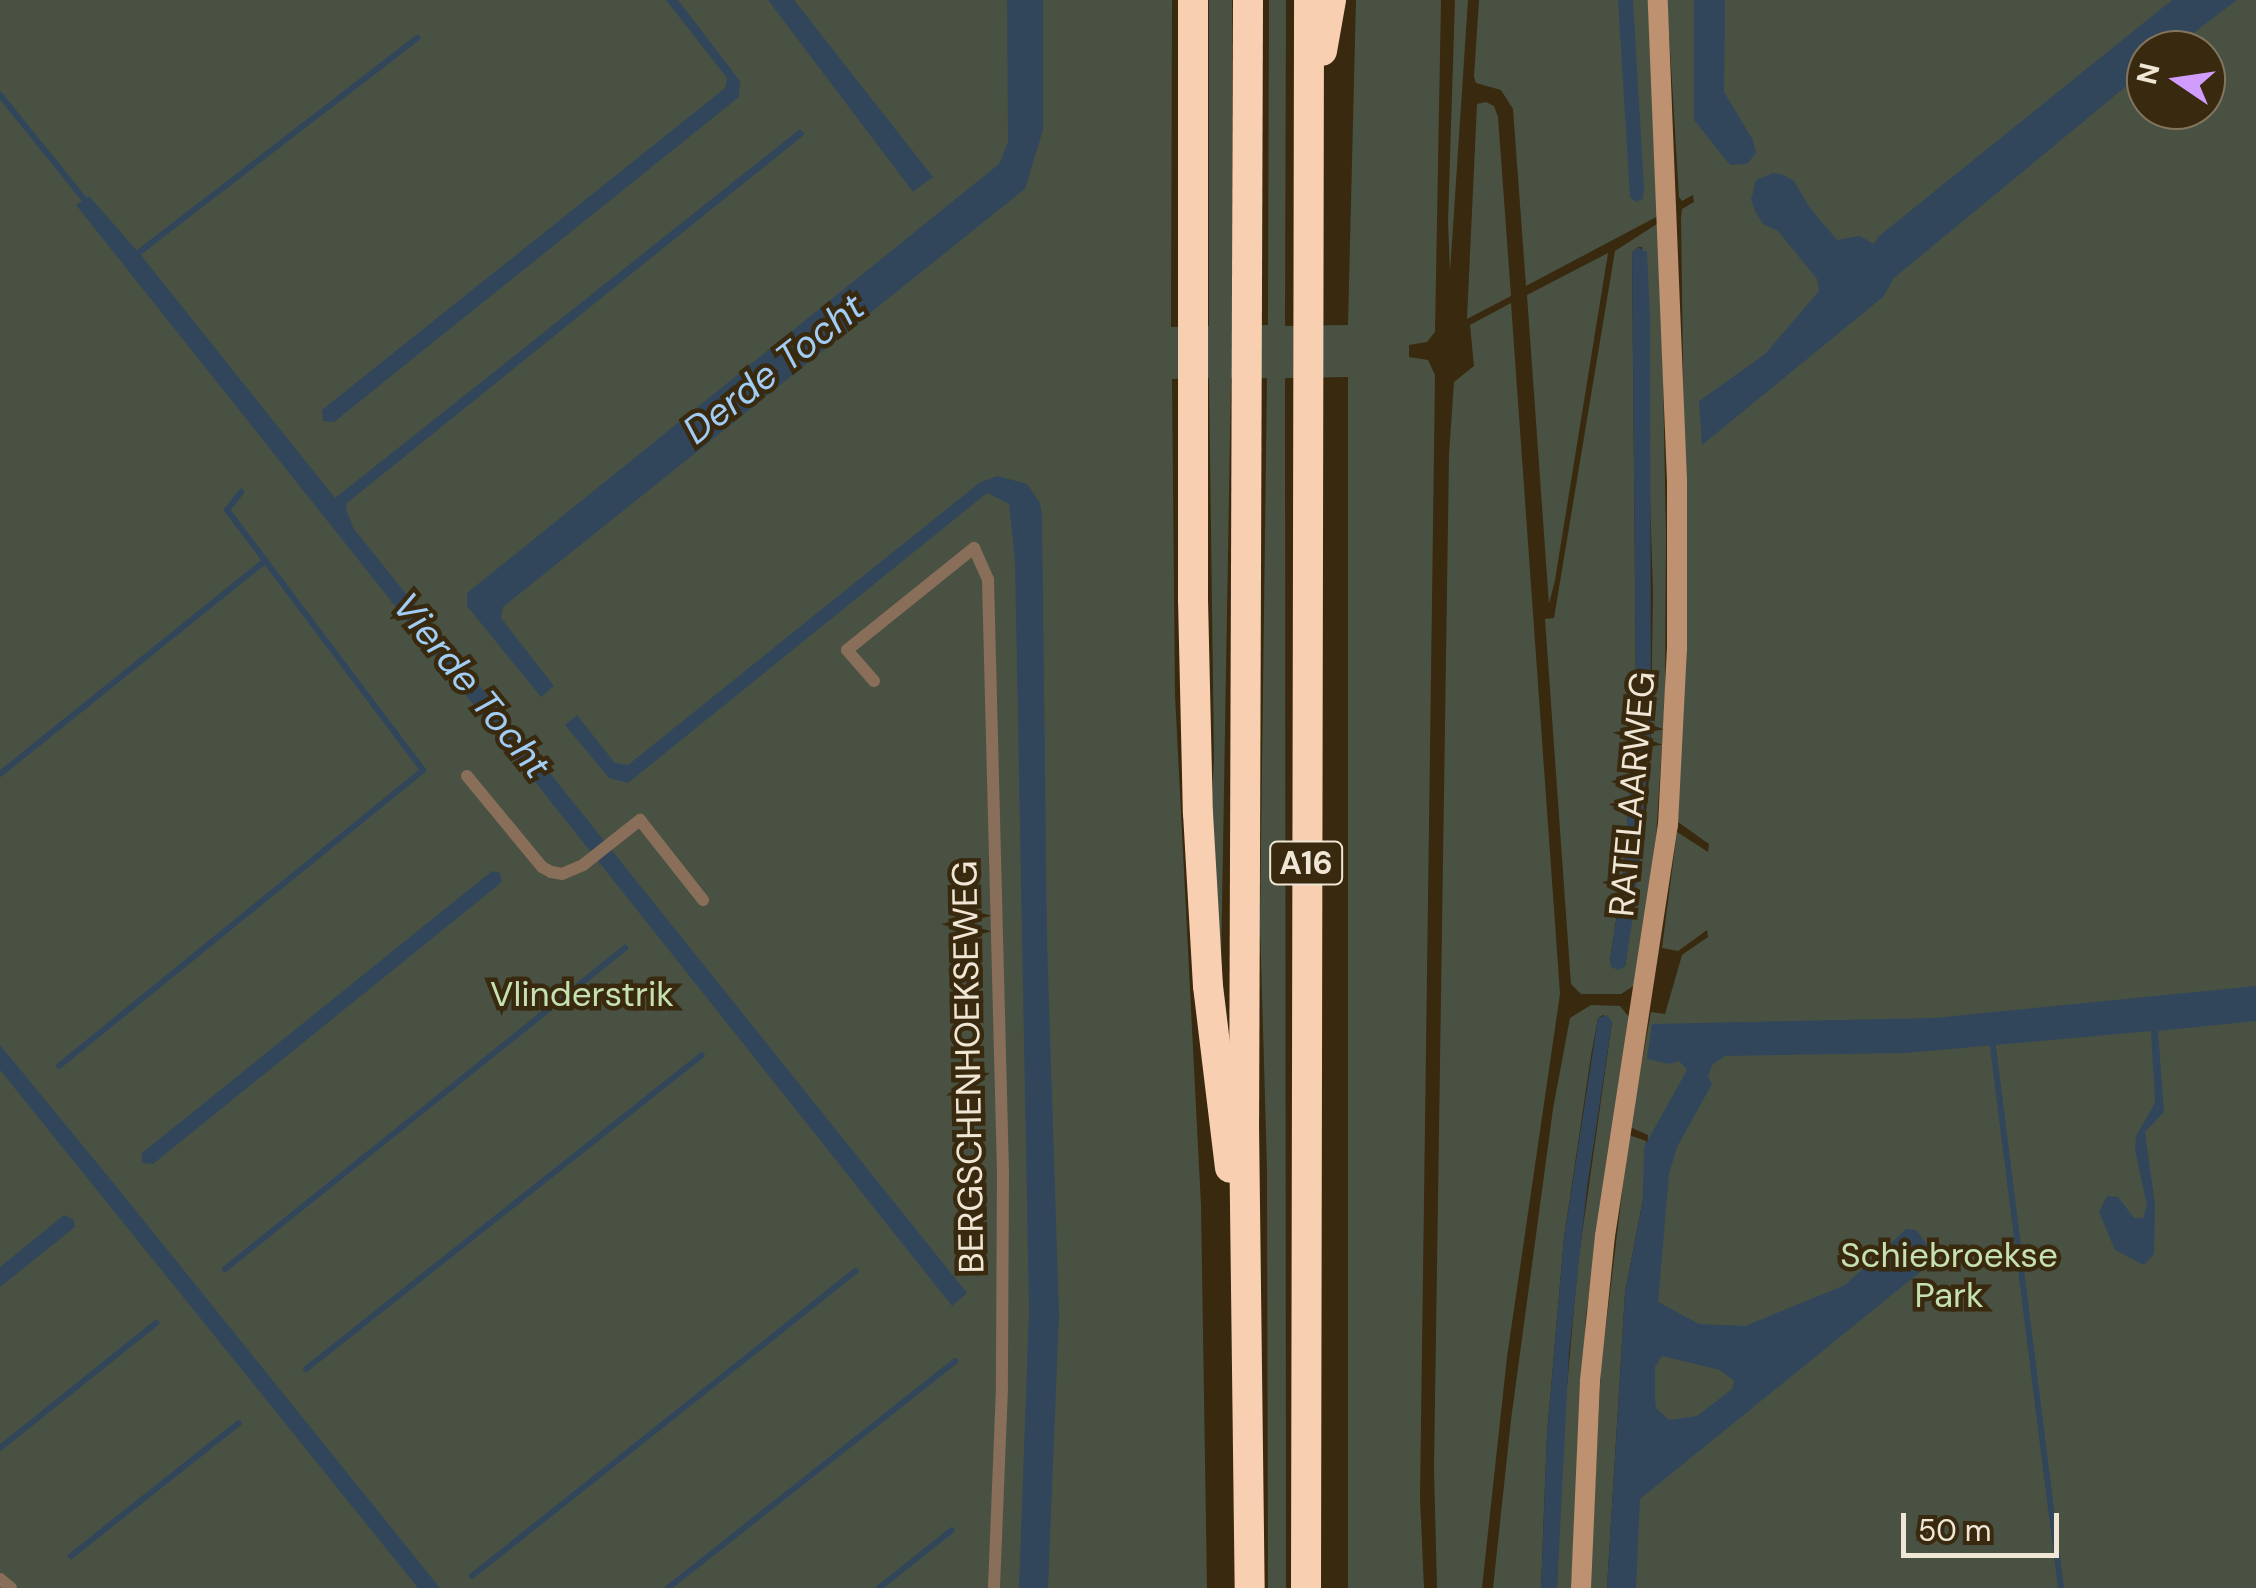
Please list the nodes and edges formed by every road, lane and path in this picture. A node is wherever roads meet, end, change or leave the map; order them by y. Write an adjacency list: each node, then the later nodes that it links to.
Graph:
1 (1193, 0): 10 (highway, A16)
2 (1248, 0): 10 (highway, A16)
3 (1308, 0): 6 (highway, A16)
4 (1331, 0): 6 (highway, A16)
5 (1658, 0): 16 (street, RATELAARWEG)
6 (1307, 138): 15 (highway, A16)
7 (874, 681): 13 (lane, BERGSCHENHOEKSEWEG)
8 (467, 776): 9 (lane)
9 (704, 900)
10 (1250, 1284): 14 (highway, A16)
11 (0, 1579): 12 (lane)
12 (11, 1588)
13 (994, 1588)
14 (1250, 1588)
15 (1306, 1588)
16 (1580, 1588)

